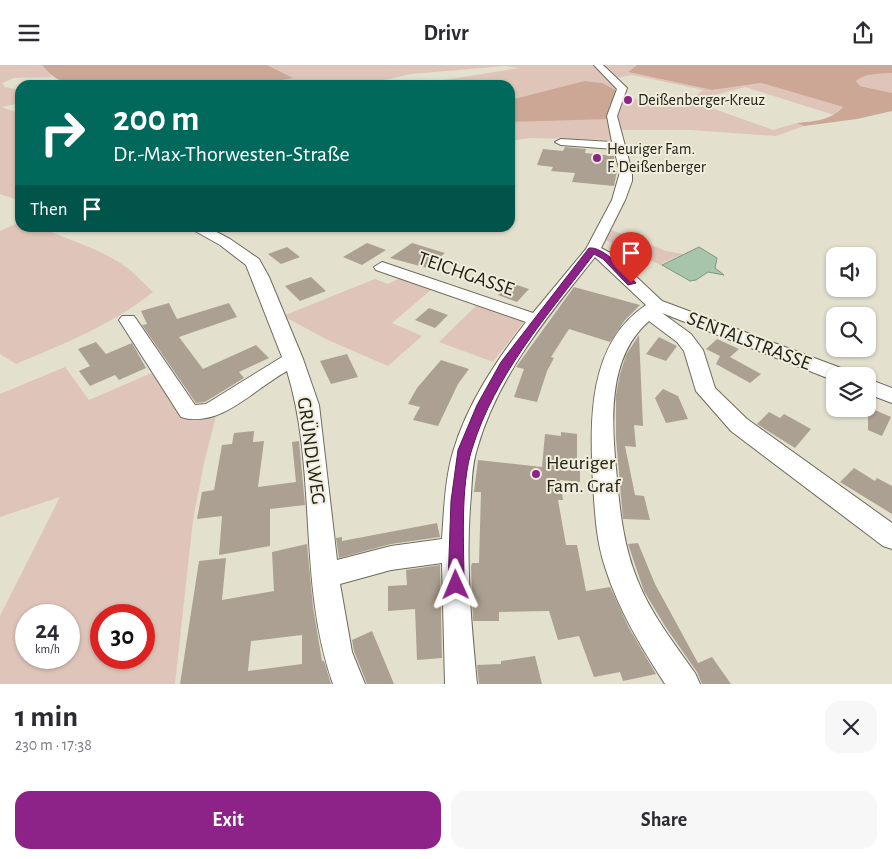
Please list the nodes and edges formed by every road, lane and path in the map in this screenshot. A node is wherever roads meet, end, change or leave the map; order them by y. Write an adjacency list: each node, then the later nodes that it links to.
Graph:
1 (598, 65): 3 (street)
2 (561, 142): 3 (street)
3 (619, 146): 5 (street)
4 (205, 232): 10 (street, GRÜNDLWEG)
5 (592, 250): 7 (street); 9 (street)
6 (382, 267): 9 (street, TEICHGASSE)
7 (651, 308): 11 (street, SENTALSTRASSE); 14 (street); 19 (street)
8 (128, 319): 10 (street)
9 (538, 320): 15 (street)
10 (293, 359): 16 (street, GRÜNDLWEG)
11 (826, 370)
12 (876, 389): 13 (street)
13 (892, 395)
14 (892, 538)
15 (455, 549): 16 (street); 18 (street)
16 (325, 575): 17 (street, GRÜNDLWEG)
17 (349, 684)
18 (461, 684)
19 (684, 684)

